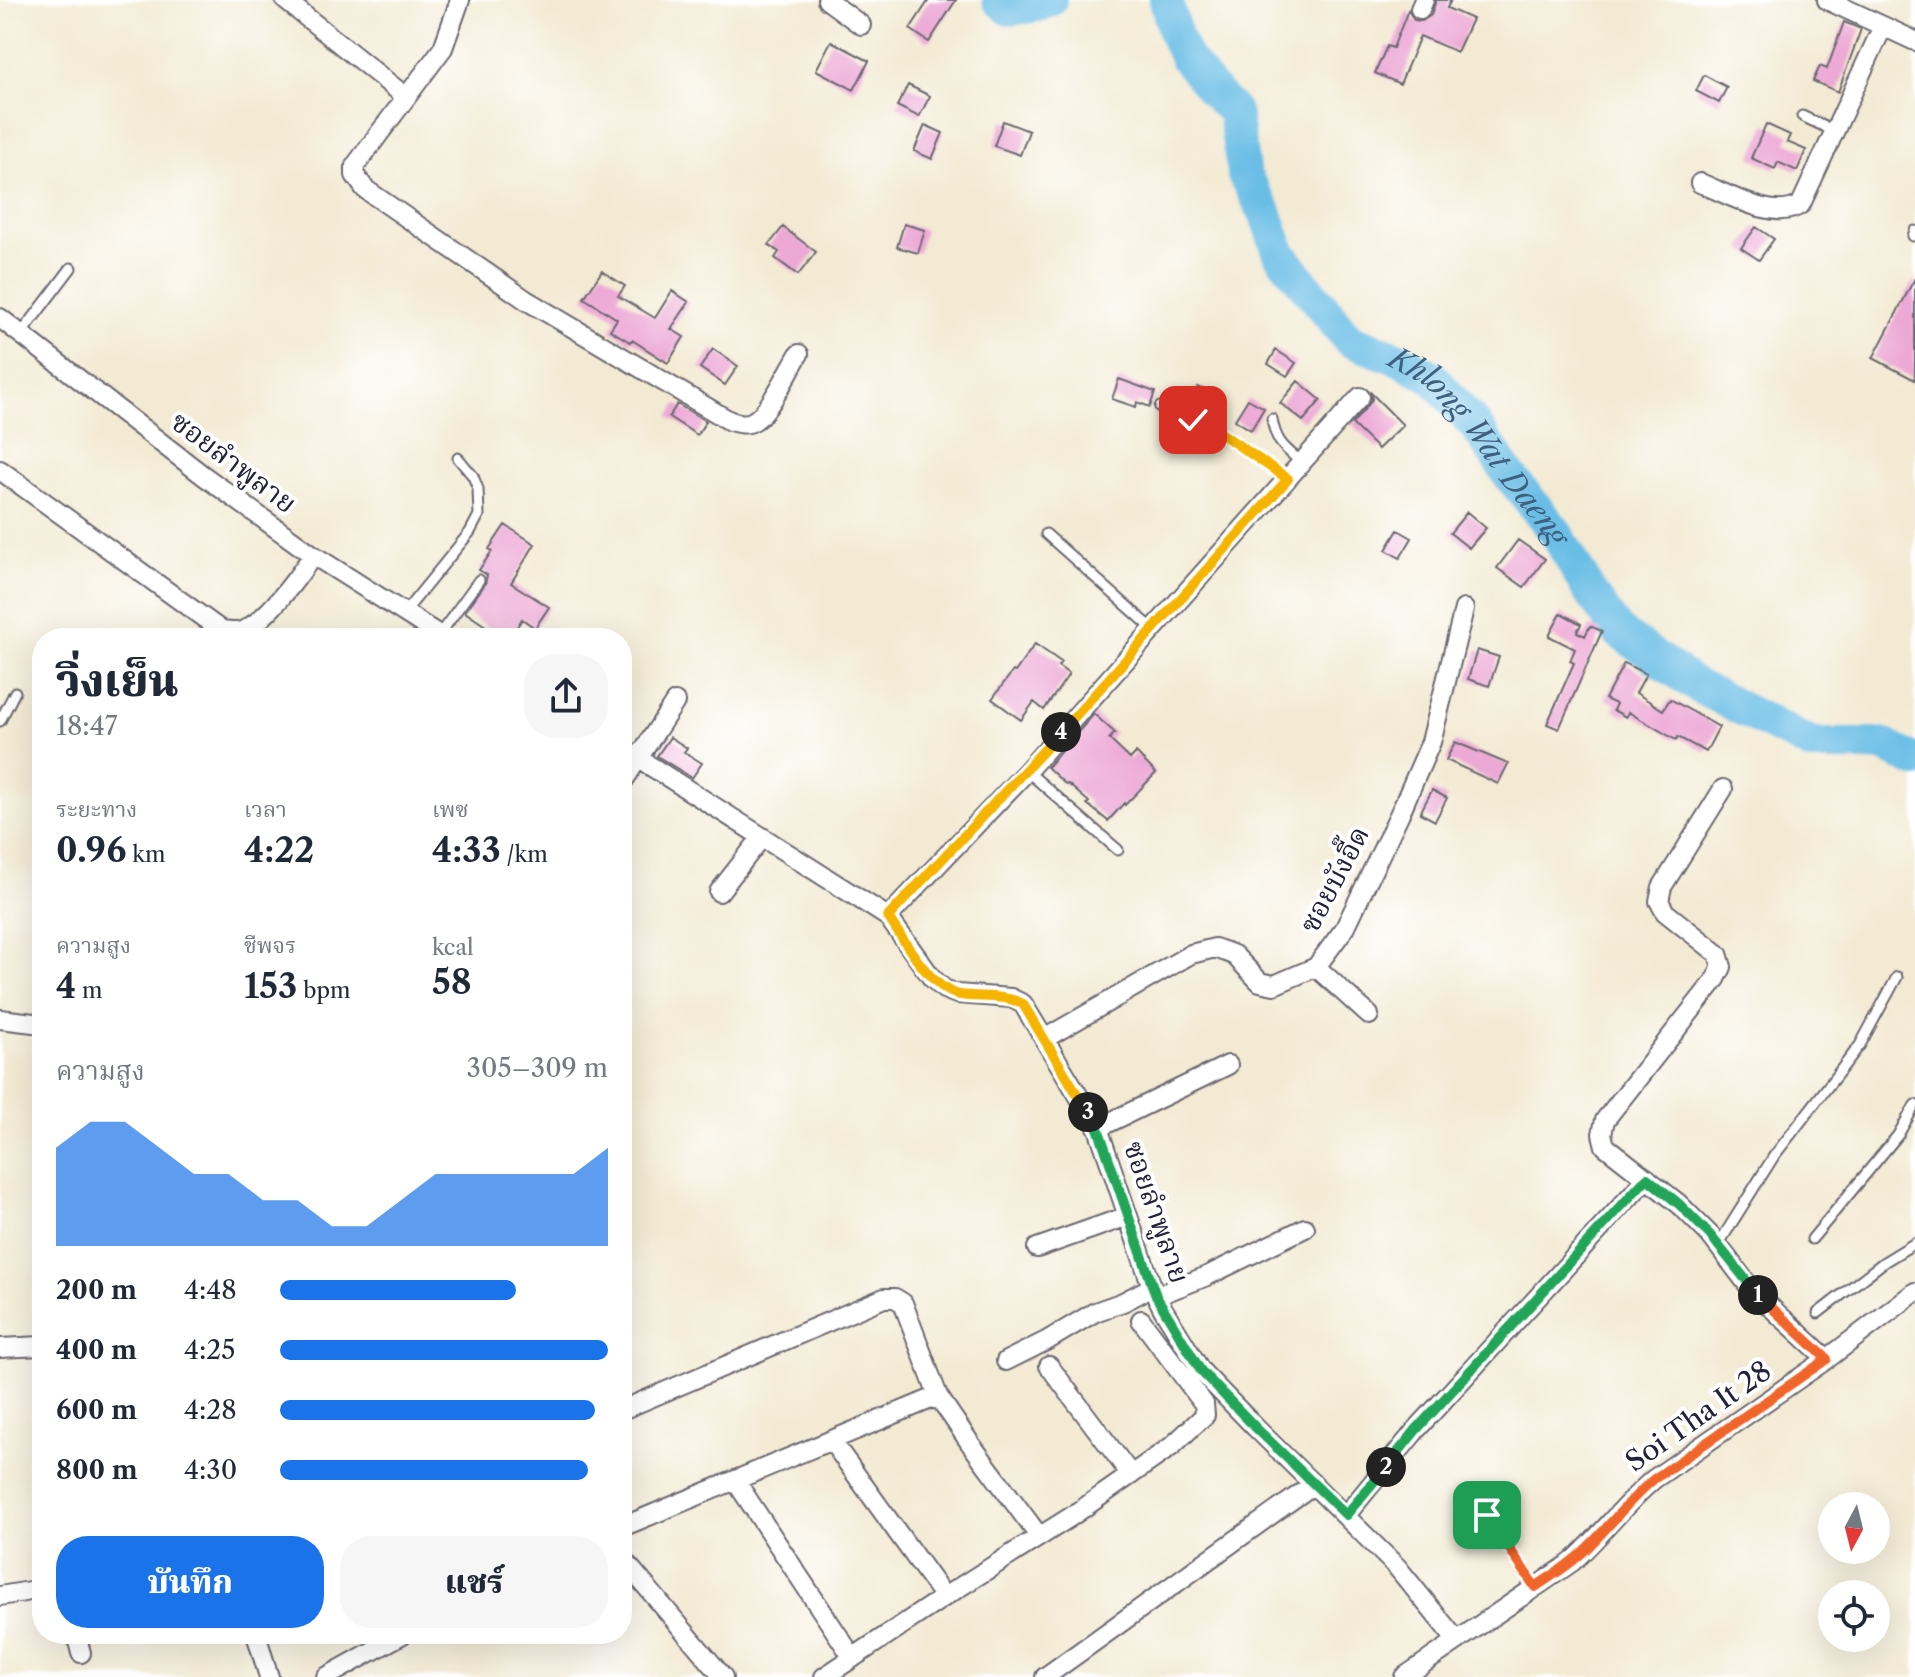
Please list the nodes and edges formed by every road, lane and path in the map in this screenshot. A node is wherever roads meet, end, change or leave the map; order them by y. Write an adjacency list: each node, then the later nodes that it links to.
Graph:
1 (285, 0): 8 (street)
2 (460, 0): 8 (street)
3 (827, 0): 5 (street)
4 (1827, 0): 6 (street)
5 (861, 25)
6 (1883, 26): 7 (street); 10 (street)
7 (1915, 41)
8 (406, 97): 15 (street)
9 (1802, 116): 10 (lane)
10 (1834, 131): 11 (street)
11 (1700, 183)
12 (71, 268): 14 (lane)
13 (0, 318): 14 (street, ซอยลำพูลาย)
14 (21, 334): 24 (street, ซอยลำพูลาย)
15 (799, 354)
16 (1360, 397): 20 (street)
17 (1160, 407): 22 (lane)
18 (1272, 419): 20 (lane)
19 (458, 458): 27 (lane)
20 (1302, 463): 22 (street)
21 (0, 470): 28 (street)
22 (1288, 479): 32 (street)
23 (1046, 534): 32 (lane)
24 (313, 555): 27 (street, ซอยลำพูลาย); 29 (street)
25 (479, 580): 31 (lane)
26 (1464, 609): 44 (street, ซอยบังอี๊ด)
27 (404, 613): 30 (street, ซอยลำพูลาย)
28 (210, 628)
29 (247, 628)
30 (429, 628)
31 (447, 628)
32 (1153, 629): 38 (street)
33 (15, 692): 35 (lane)
34 (675, 702): 36 (street)
35 (0, 721)
36 (632, 751)
37 (632, 754): 40 (street, ซอยลำพูลาย)
38 (1027, 771): 41 (lane); 43 (street)
39 (1723, 789): 53 (street)
40 (762, 837): 42 (street); 43 (street, ซอยลำพูลาย)
41 (1118, 850)
42 (719, 892)
43 (888, 917): 49 (street, ซอยลำพูลาย)
44 (1316, 967): 46 (street); 49 (street, ซอยบังอี๊ด)
45 (1897, 977): 58 (lane)
46 (1369, 1015)
47 (0, 1019): 48 (street)
48 (32, 1023)
49 (1044, 1039): 52 (street, ซอยลำพูลาย)
50 (1228, 1065): 52 (street)
51 (1915, 1105): 56 (lane)
52 (1098, 1128): 54 (street, ซอยลำพูลาย)
53 (1647, 1178): 58 (street); 75 (street)
54 (1128, 1216): 59 (street); 60 (street, ซอยลำพูลาย)
55 (1305, 1228): 60 (street)
56 (1812, 1239)
57 (1915, 1243): 62 (lane)
58 (1718, 1245): 66 (street)
59 (1037, 1248)
60 (1154, 1292): 67 (street); 74 (street, ซอยลำพูลาย)
61 (1915, 1292): 66 (street, Soi Tha It 28)
62 (1818, 1313)
63 (1141, 1320): 72 (street)
64 (32, 1346): 65 (street)
65 (0, 1348)
66 (1827, 1359): 80 (street, Soi Tha It 28)
67 (1006, 1361)
68 (1049, 1366): 72 (street)
69 (938, 1396): 70 (street); 71 (street); 78 (street)
70 (632, 1406)
71 (831, 1440): 73 (street); 83 (street)
72 (1131, 1475): 78 (street)
73 (735, 1480): 77 (street); 89 (street)
74 (1314, 1484): 75 (street, ซอยลำพูลาย); 94 (street)
75 (1346, 1515): 84 (street, ซอยลำพูลาย)
76 (1487, 1515): 80 (lane)
77 (632, 1523)
78 (1039, 1536): 83 (street)
79 (632, 1570): 92 (street)
80 (1535, 1587): 84 (street, Soi Tha It 28)
81 (32, 1591): 82 (street)
82 (0, 1596)
83 (944, 1597): 89 (street)
84 (1457, 1641): 95 (street, Soi Tha It 28)
85 (79, 1644): 88 (street)
86 (259, 1644): 90 (street)
87 (385, 1644): 91 (street)
88 (81, 1653)
89 (853, 1658): 93 (street)
90 (269, 1677)
91 (326, 1677)
92 (723, 1677)
93 (824, 1677)
94 (1045, 1677)
95 (1404, 1677)

